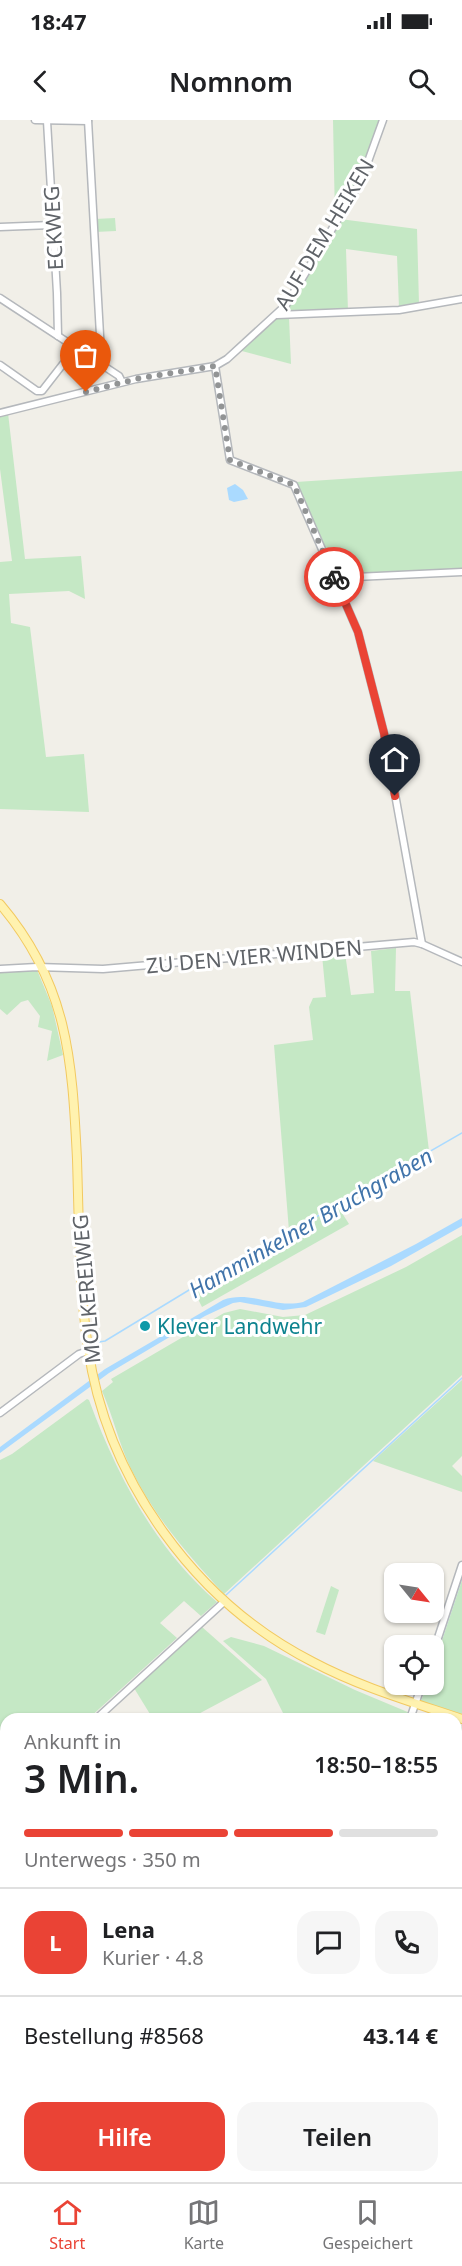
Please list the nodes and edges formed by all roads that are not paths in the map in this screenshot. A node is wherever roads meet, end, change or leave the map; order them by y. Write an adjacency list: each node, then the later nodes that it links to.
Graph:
1 (35, 120): 4 (street)
2 (88, 120): 4 (street); 11 (street)
3 (383, 120): 9 (street, AUF DEM HEIKEN)
4 (47, 121): 5 (street, ECKWEG)
5 (52, 225): 6 (street); 10 (street, ECKWEG)
6 (0, 226)
7 (0, 298): 10 (street)
8 (462, 299): 9 (street)
9 (276, 315): 14 (street, AUF DEM HEIKEN)
10 (57, 336): 11 (street)
11 (98, 362): 15 (street)
12 (63, 364): 13 (street)
13 (0, 365)
14 (215, 366): 15 (street, AUF DEM HEIKEN); 18 (street)
15 (122, 382): 16 (street, AUF DEM HEIKEN)
16 (0, 413)
17 (462, 572): 18 (street)
18 (334, 578): 20 (street)
19 (0, 904): 22 (main road, MOLKEREIWEG)
20 (422, 944): 21 (street, ZU DEN VIER WINDEN); 22 (street, ZU DEN VIER WINDEN)
21 (462, 962)
22 (42, 967): 23 (street, ZU DEN VIER WINDEN); 24 (main road, MOLKEREIWEG)
23 (0, 969)
24 (88, 1351): 25 (street); 27 (main road, MOLKEREIWEG)
25 (0, 1413)
26 (462, 1566): 28 (street)
27 (225, 1601): 30 (main road, MOLKEREIWEG); 31 (street)
28 (439, 1635)
29 (419, 1695): 30 (street)
30 (416, 1703): 32 (street); 33 (main road, MOLKEREIWEG)
31 (103, 1713)
32 (412, 1713)
33 (445, 1713)

